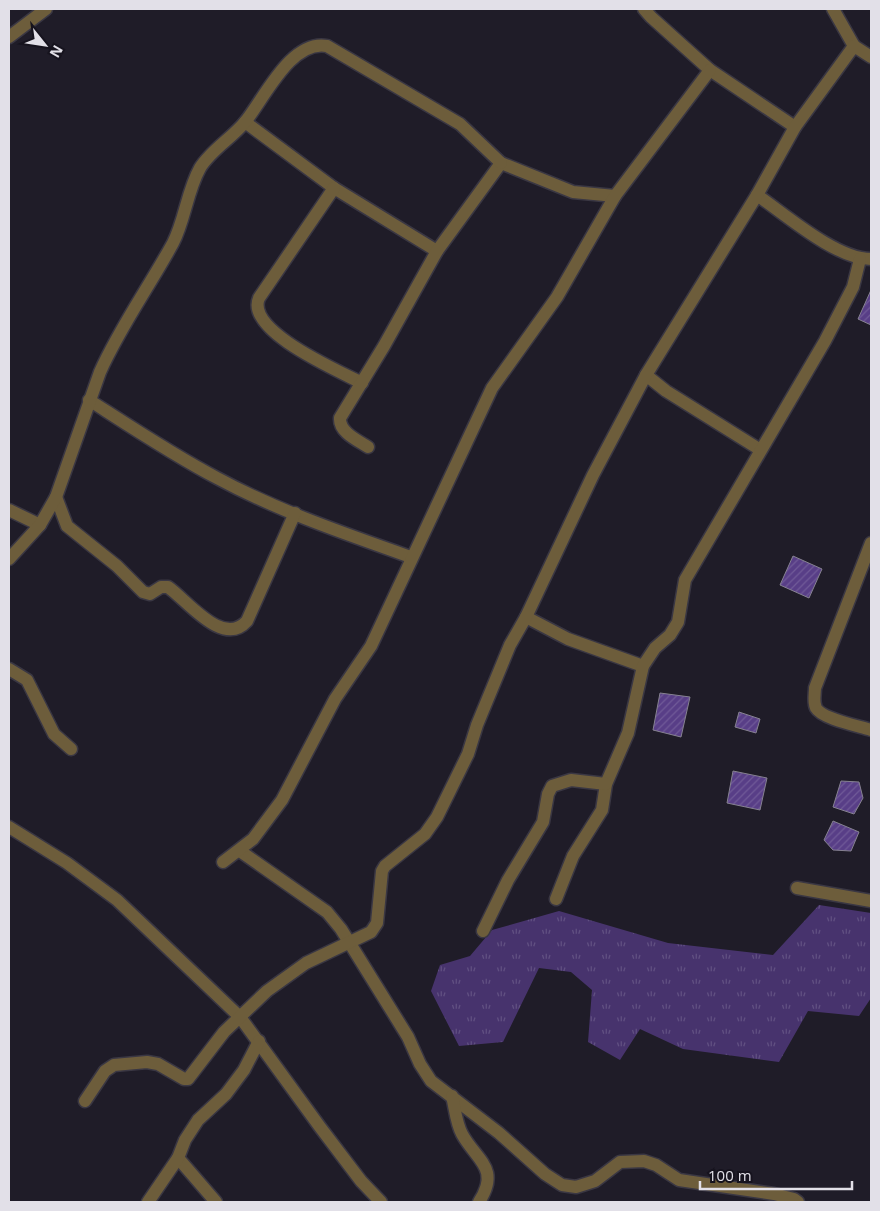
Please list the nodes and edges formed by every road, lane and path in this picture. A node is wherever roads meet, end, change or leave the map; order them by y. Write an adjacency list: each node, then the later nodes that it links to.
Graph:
1 (45, 9): 4 (street)
2 (644, 9): 7 (street)
3 (833, 9): 5 (street)
4 (9, 37)
5 (854, 46): 6 (street); 9 (street)
6 (871, 57)
7 (710, 70): 9 (street); 13 (street)
8 (244, 122): 10 (street); 11 (street); 18 (street)
9 (795, 127): 12 (street)
10 (500, 163): 13 (street); 14 (street)
11 (334, 188): 14 (street); 17 (street)
12 (757, 194): 15 (street); 16 (street)
13 (615, 196): 26 (street)
14 (437, 251): 17 (street)
15 (866, 259): 20 (street)
16 (646, 375): 20 (street); 28 (street)
17 (362, 383): 19 (street)
18 (89, 400): 21 (street); 23 (street)
19 (368, 447)
20 (760, 449): 29 (street)
21 (56, 496): 23 (street); 24 (street)
22 (9, 510): 24 (street)
23 (295, 513): 26 (street)
24 (40, 525): 27 (street)
25 (871, 543): 31 (street)
26 (411, 557): 35 (street)
27 (9, 559)
28 (526, 617): 29 (street); 41 (street)
29 (643, 666): 33 (street)
30 (9, 669): 32 (street)
31 (871, 730)
32 (71, 748)
33 (606, 784): 38 (street); 40 (street)
34 (9, 827): 42 (street)
35 (240, 851): 36 (street); 41 (street)
36 (223, 862)
37 (797, 888): 39 (street)
38 (556, 899)
39 (871, 901)
40 (483, 930)
41 (352, 943): 42 (street); 44 (street)
42 (240, 1017): 43 (street); 45 (street)
43 (259, 1042): 46 (street); 50 (street)
44 (452, 1096): 47 (street); 51 (street)
45 (85, 1101)
46 (178, 1158): 48 (street); 49 (street)
47 (795, 1201)
48 (148, 1202)
49 (216, 1202)
50 (380, 1202)
51 (479, 1202)

